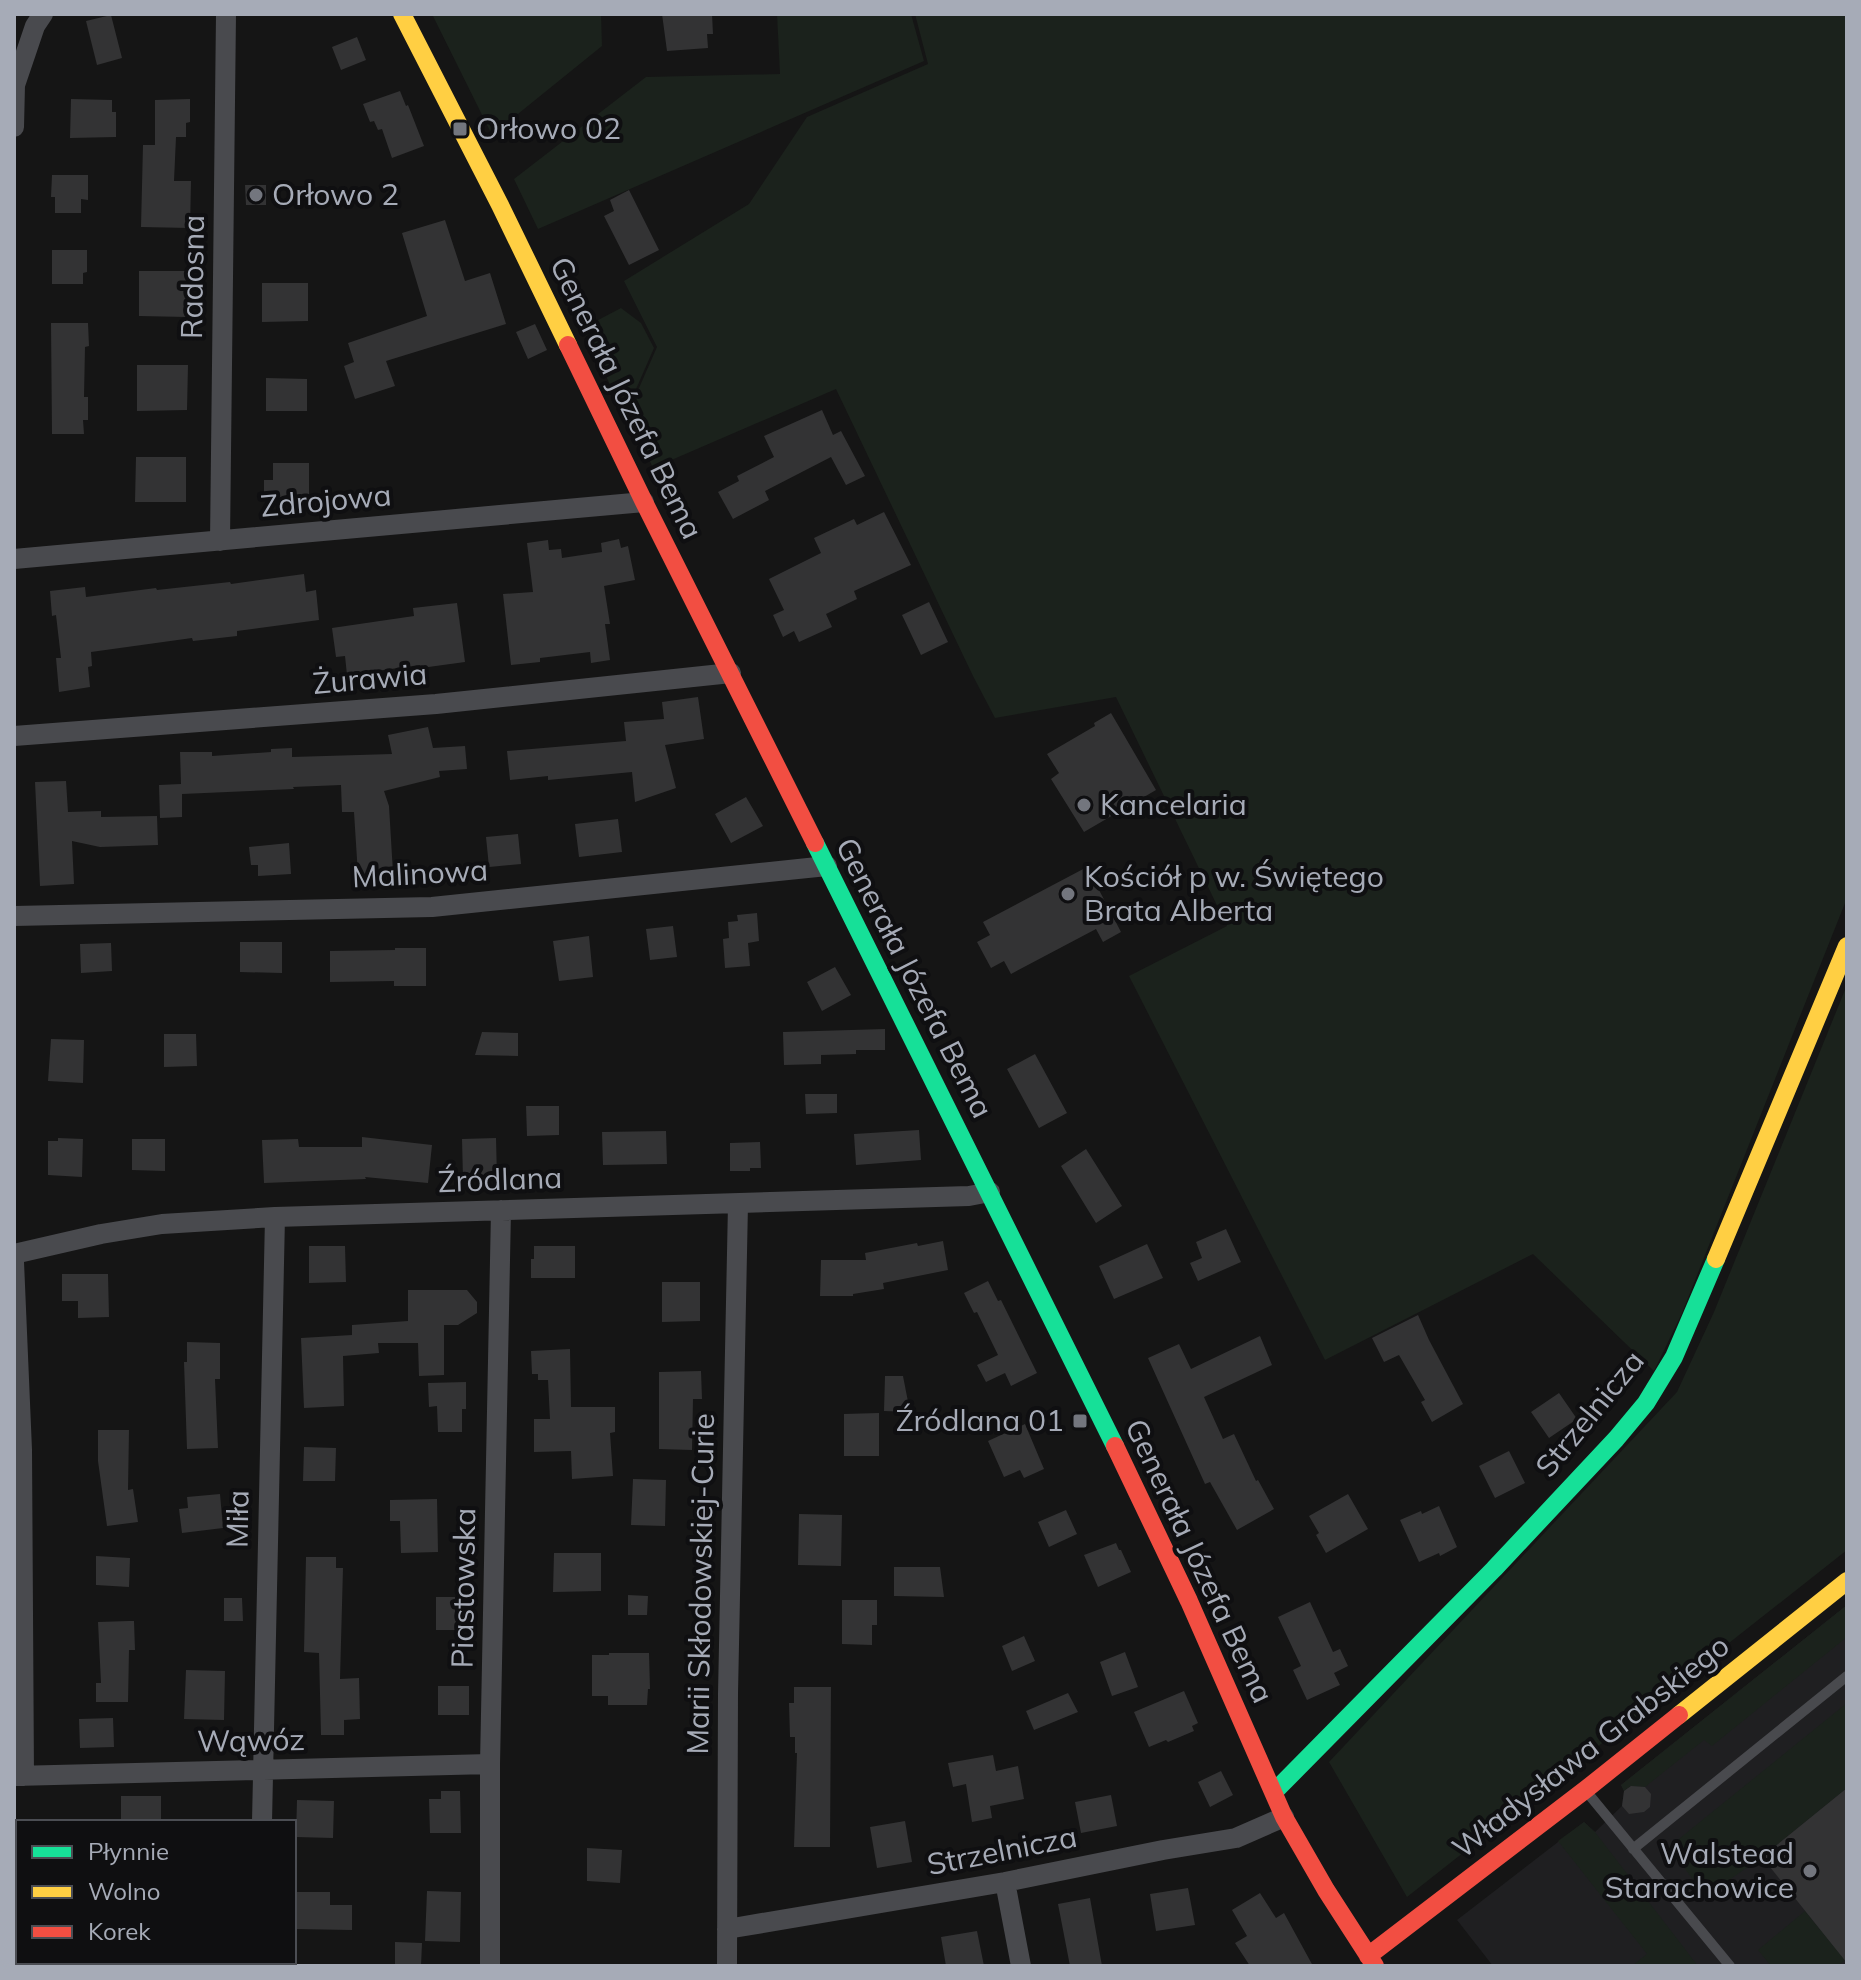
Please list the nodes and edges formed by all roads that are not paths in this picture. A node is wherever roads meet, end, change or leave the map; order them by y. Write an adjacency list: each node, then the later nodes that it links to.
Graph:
1 (43, 14): 4 (street)
2 (226, 14): 6 (street, Radosna)
3 (402, 14): 5 (street, Generała Józefa Bema)
4 (14, 127)
5 (644, 502): 6 (street, Zdrojowa); 8 (street, Generała Józefa Bema)
6 (220, 541): 7 (street, Zdrojowa)
7 (14, 559)
8 (731, 673): 9 (street, Żurawia); 10 (street, Generała Józefa Bema)
9 (14, 736)
10 (827, 866): 11 (street, Malinowa); 13 (street, Generała Józefa Bema)
11 (14, 916)
12 (1847, 946): 25 (street, Strzelnicza)
13 (990, 1192): 14 (street, Źródlana); 25 (street, Generała Józefa Bema)
14 (738, 1204): 15 (street, Źródlana); 30 (street, Marii Skłodowskiej-Curie)
15 (501, 1210): 16 (street, Źródlana); 21 (street, Piastowska)
16 (275, 1217): 17 (street, Źródlana); 22 (street, Miła)
17 (14, 1254)
18 (14, 1262): 23 (street)
19 (1847, 1581): 24 (street, Władysława Grabskiego)
20 (1847, 1676): 28 (lane)
21 (490, 1764): 22 (street, Wąwóz); 32 (street, Piastowska)
22 (263, 1771): 23 (street, Wąwóz); 27 (street, Miła)
23 (19, 1776)
24 (1585, 1790): 28 (lane); 31 (street, Władysława Grabskiego)
25 (1274, 1792): 26 (street, Generała Józefa Bema)
26 (1284, 1817): 29 (street, Strzelnicza); 31 (street, Generała Józefa Bema)
27 (262, 1820)
28 (1633, 1849): 35 (lane)
29 (1005, 1882): 30 (street, Strzelnicza); 34 (street)
30 (727, 1929): 33 (street, Marii Skłodowskiej-Curie)
31 (1371, 1961)
32 (490, 1966)
33 (727, 1966)
34 (1021, 1966)
35 (1730, 1966)

